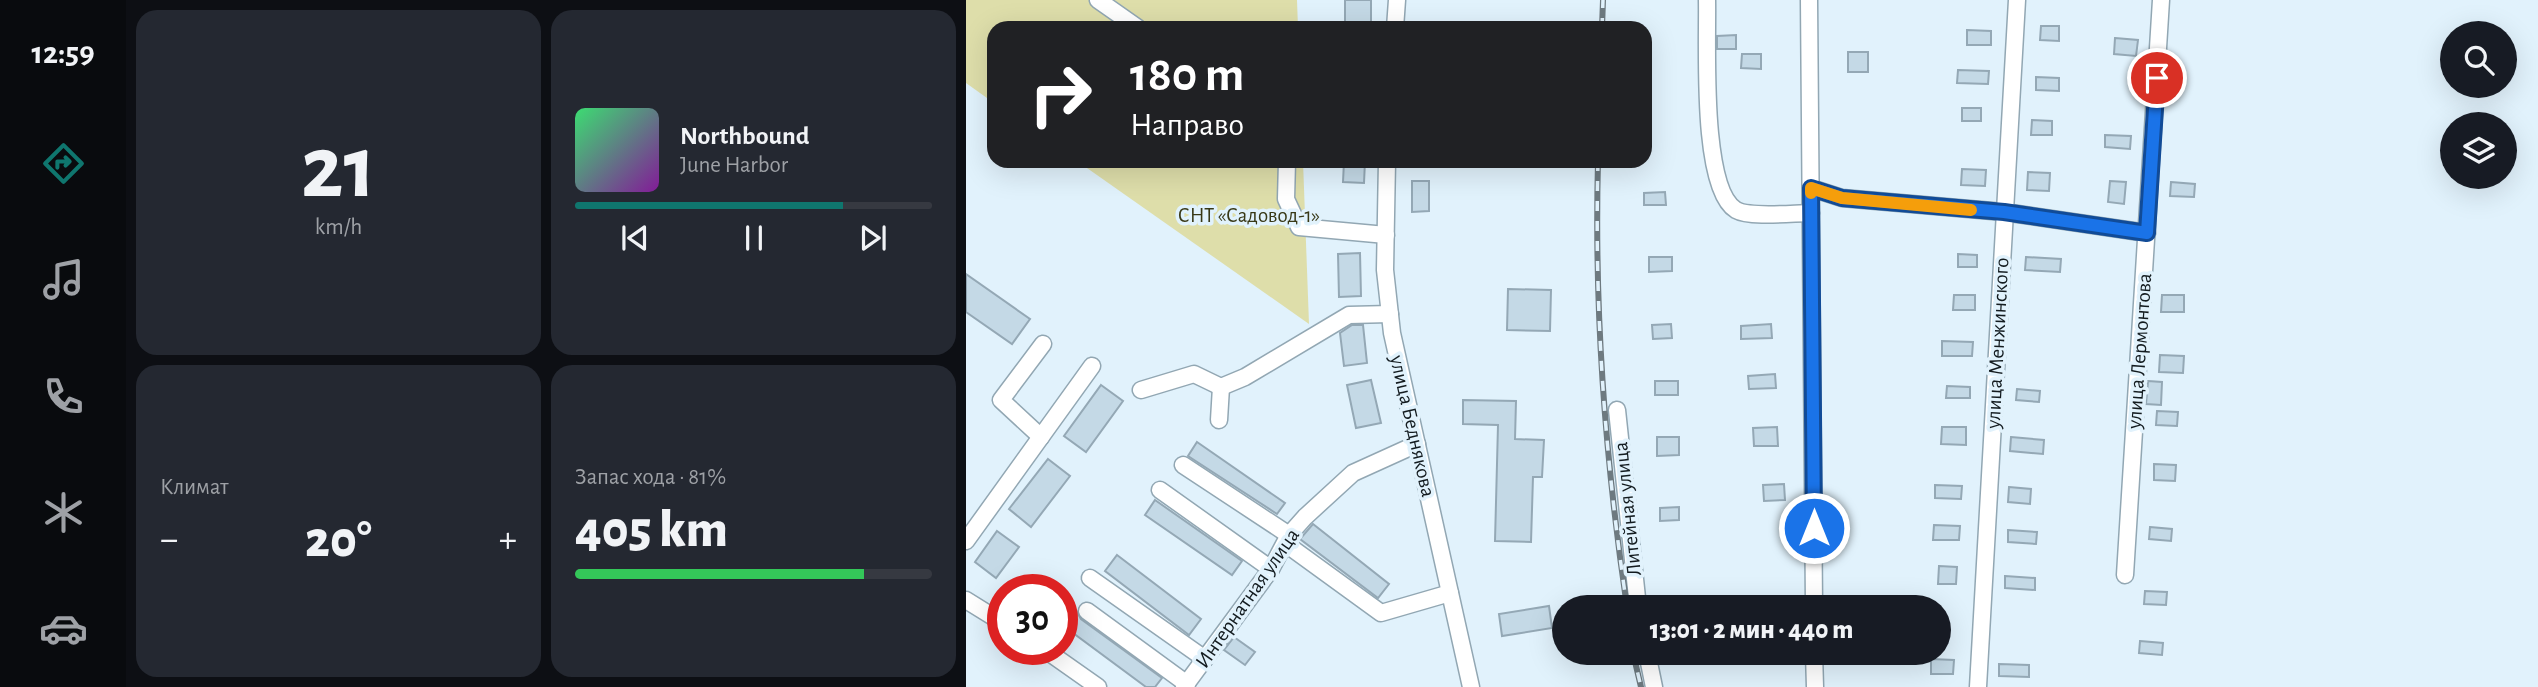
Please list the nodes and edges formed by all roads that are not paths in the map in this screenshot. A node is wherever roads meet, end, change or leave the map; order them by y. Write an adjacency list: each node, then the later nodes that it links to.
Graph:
1 (1098, 0): 7 (street)
2 (1397, 0): 8 (street)
3 (1707, 0): 13 (street)
4 (1809, 0): 11 (street)
5 (2017, 0): 12 (street, улица Менжинского)
6 (2161, 0): 14 (street, улица Лермонтова)
7 (1128, 21)
8 (1396, 21)
9 (1287, 168): 15 (street)
10 (1387, 168): 15 (street, улица Беднякова)
11 (1811, 188): 12 (street); 13 (street)
12 (2004, 212): 14 (street); 46 (street, улица Менжинского)
13 (1811, 213): 34 (street)
14 (2147, 233): 30 (street, улица Лермонтова)
15 (1386, 235): 16 (street, улица Беднякова)
16 (1390, 314): 19 (street); 24 (street, улица Беднякова)
17 (1043, 344): 23 (street)
18 (1092, 366): 23 (street)
19 (1221, 387): 20 (street); 22 (street)
20 (1141, 390)
21 (1616, 411): 33 (street, Литейная улица)
22 (1219, 420)
23 (1041, 437): 28 (street)
24 (1417, 444): 27 (street, Интернатная улица); 32 (street, улица Беднякова)
25 (1183, 465): 27 (street)
26 (1160, 490): 29 (street)
27 (1288, 539): 29 (street, Интернатная улица); 32 (street)
28 (966, 541)
29 (1271, 569): 41 (street, Интернатная улица)
30 (2125, 575)
31 (1090, 578): 41 (street)
32 (1450, 593): 43 (street, улица Беднякова)
33 (1637, 595)
34 (1814, 595)
35 (966, 600): 37 (street)
36 (1087, 611): 41 (street)
37 (987, 613)
38 (1067, 665): 42 (street)
39 (1649, 665): 44 (street)
40 (1814, 665): 45 (street)
41 (1195, 678)
42 (1098, 687)
43 (1471, 687)
44 (1654, 687)
45 (1815, 687)
46 (1978, 687)

